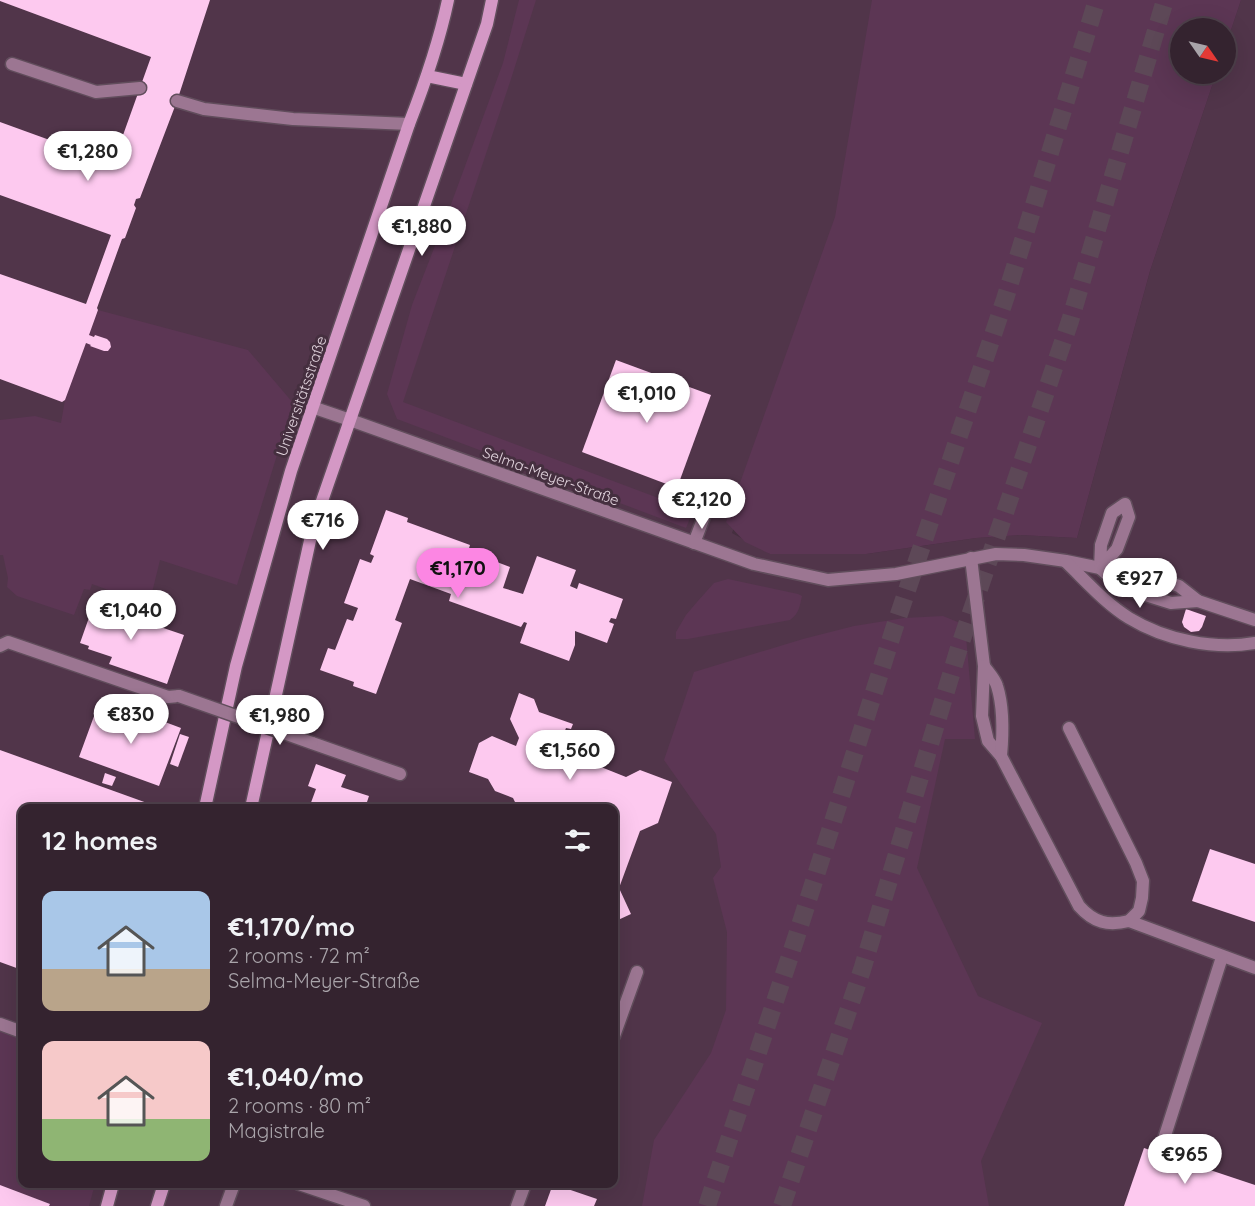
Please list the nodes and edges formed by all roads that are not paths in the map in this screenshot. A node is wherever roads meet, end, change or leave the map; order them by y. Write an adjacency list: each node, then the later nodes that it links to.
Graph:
1 (448, 0): 4 (street, Universitätsstraße)
2 (492, 0): 5 (street)
3 (12, 64): 6 (street)
4 (427, 76): 5 (street); 8 (street, Universitätsstraße)
5 (466, 84): 10 (street)
6 (140, 88)
7 (177, 101): 8 (street)
8 (409, 124): 9 (street, Universitätsstraße)
9 (312, 408): 10 (street, Selma-Meyer-Straße); 24 (street, Universitätsstraße)
10 (350, 420): 12 (street, Selma-Meyer-Straße); 25 (street)
11 (707, 509): 12 (street)
12 (694, 543): 13 (street, Selma-Meyer-Straße)
13 (972, 558): 14 (street, Selma-Meyer-Straße); 20 (street)
14 (1066, 561): 15 (street, Selma-Meyer-Straße); 18 (street)
15 (1100, 568): 16 (street, Selma-Meyer-Straße); 16 (street, Selma-Meyer-Straße)
16 (1198, 601): 17 (street, Selma-Meyer-Straße)
17 (1255, 620)
18 (1255, 643)
19 (0, 646): 23 (street, bridge)
20 (984, 666): 22 (street); 22 (street)
21 (1069, 728): 26 (street)
22 (1001, 756): 26 (street)
23 (399, 774)
24 (206, 804)
25 (252, 804)
26 (1129, 921): 27 (street)
27 (1222, 957): 28 (street); 33 (street)
28 (1255, 968)
29 (637, 972): 31 (street)
30 (0, 1024): 32 (street)
31 (618, 1025)
32 (18, 1031)
33 (1162, 1145)
34 (112, 1188): 39 (street)
35 (163, 1188): 40 (street)
36 (233, 1188): 41 (street)
37 (310, 1188): 42 (street)
38 (524, 1188): 43 (street)
39 (107, 1206)
40 (157, 1206)
41 (226, 1206)
42 (364, 1206)
43 (517, 1206)

